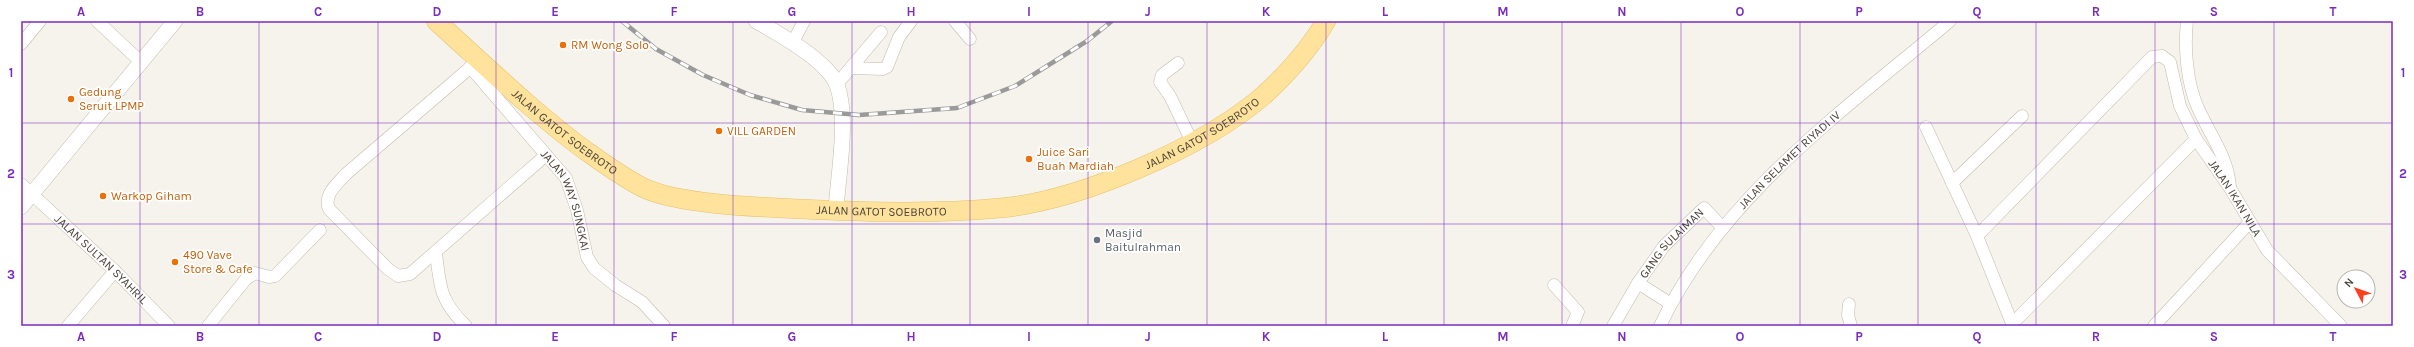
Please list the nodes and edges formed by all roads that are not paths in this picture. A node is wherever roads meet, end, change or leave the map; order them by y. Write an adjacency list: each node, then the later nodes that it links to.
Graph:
1 (40, 21): 15 (street)
2 (97, 21): 16 (street)
3 (175, 21): 16 (street)
4 (436, 21): 18 (main road, JALAN GATOT SOEBROTO)
5 (756, 21): 14 (street)
6 (804, 21): 14 (street)
7 (911, 21): 19 (street)
8 (955, 21): 13 (street)
9 (1326, 21): 24 (main road, JALAN GATOT SOEBROTO)
10 (1950, 21): 32 (street, JALAN SELAMET RIYADI IV)
11 (2186, 21): 27 (street)
12 (881, 32): 19 (street)
13 (970, 39)
14 (793, 42): 20 (street)
15 (21, 44)
16 (141, 62): 28 (street)
17 (1178, 63): 24 (street)
18 (475, 64): 25 (street, JALAN WAY SUNGKAI); 30 (main road, JALAN GATOT SOEBROTO); 35 (street)
19 (851, 68): 20 (street)
20 (837, 84): 30 (street)
21 (2022, 116): 26 (street)
22 (1926, 127): 26 (street)
23 (2196, 139): 27 (street, JALAN IKAN NILA); 34 (street, JALAN IKAN NILA); 41 (street)
24 (1192, 142): 30 (main road, JALAN GATOT SOEBROTO)
25 (545, 156): 35 (street); 46 (street, JALAN WAY SUNGKAI)
26 (1952, 182): 34 (street)
27 (2230, 188): 31 (street, JALAN IKAN NILA)
28 (26, 189): 29 (street); 36 (street, JALAN SULTAN SYAHRIL)
29 (21, 207)
30 (836, 210)
31 (2250, 222): 51 (street); 52 (street, JALAN IKAN NILA)
32 (1723, 228): 37 (street, GANG SULAIMAN); 39 (street, JALAN SELAMET RIYADI IV)
33 (320, 230): 44 (street)
34 (1978, 236): 41 (street)
35 (436, 253): 45 (street)
36 (115, 271): 42 (street); 43 (street, JALAN SULTAN SYAHRIL)
37 (1638, 283): 39 (street, GANG SULAIMAN); 48 (street, GANG SULAIMAN)
38 (1554, 285): 47 (street)
39 (1670, 304): 49 (street, JALAN SELAMET RIYADI IV)
40 (1850, 304): 50 (street)
41 (2013, 325)
42 (68, 326)
43 (169, 326)
44 (208, 326)
45 (466, 326)
46 (664, 326)
47 (1572, 326)
48 (1613, 326)
49 (1660, 326)
50 (1851, 326)
51 (2154, 326)
52 (2341, 326)

